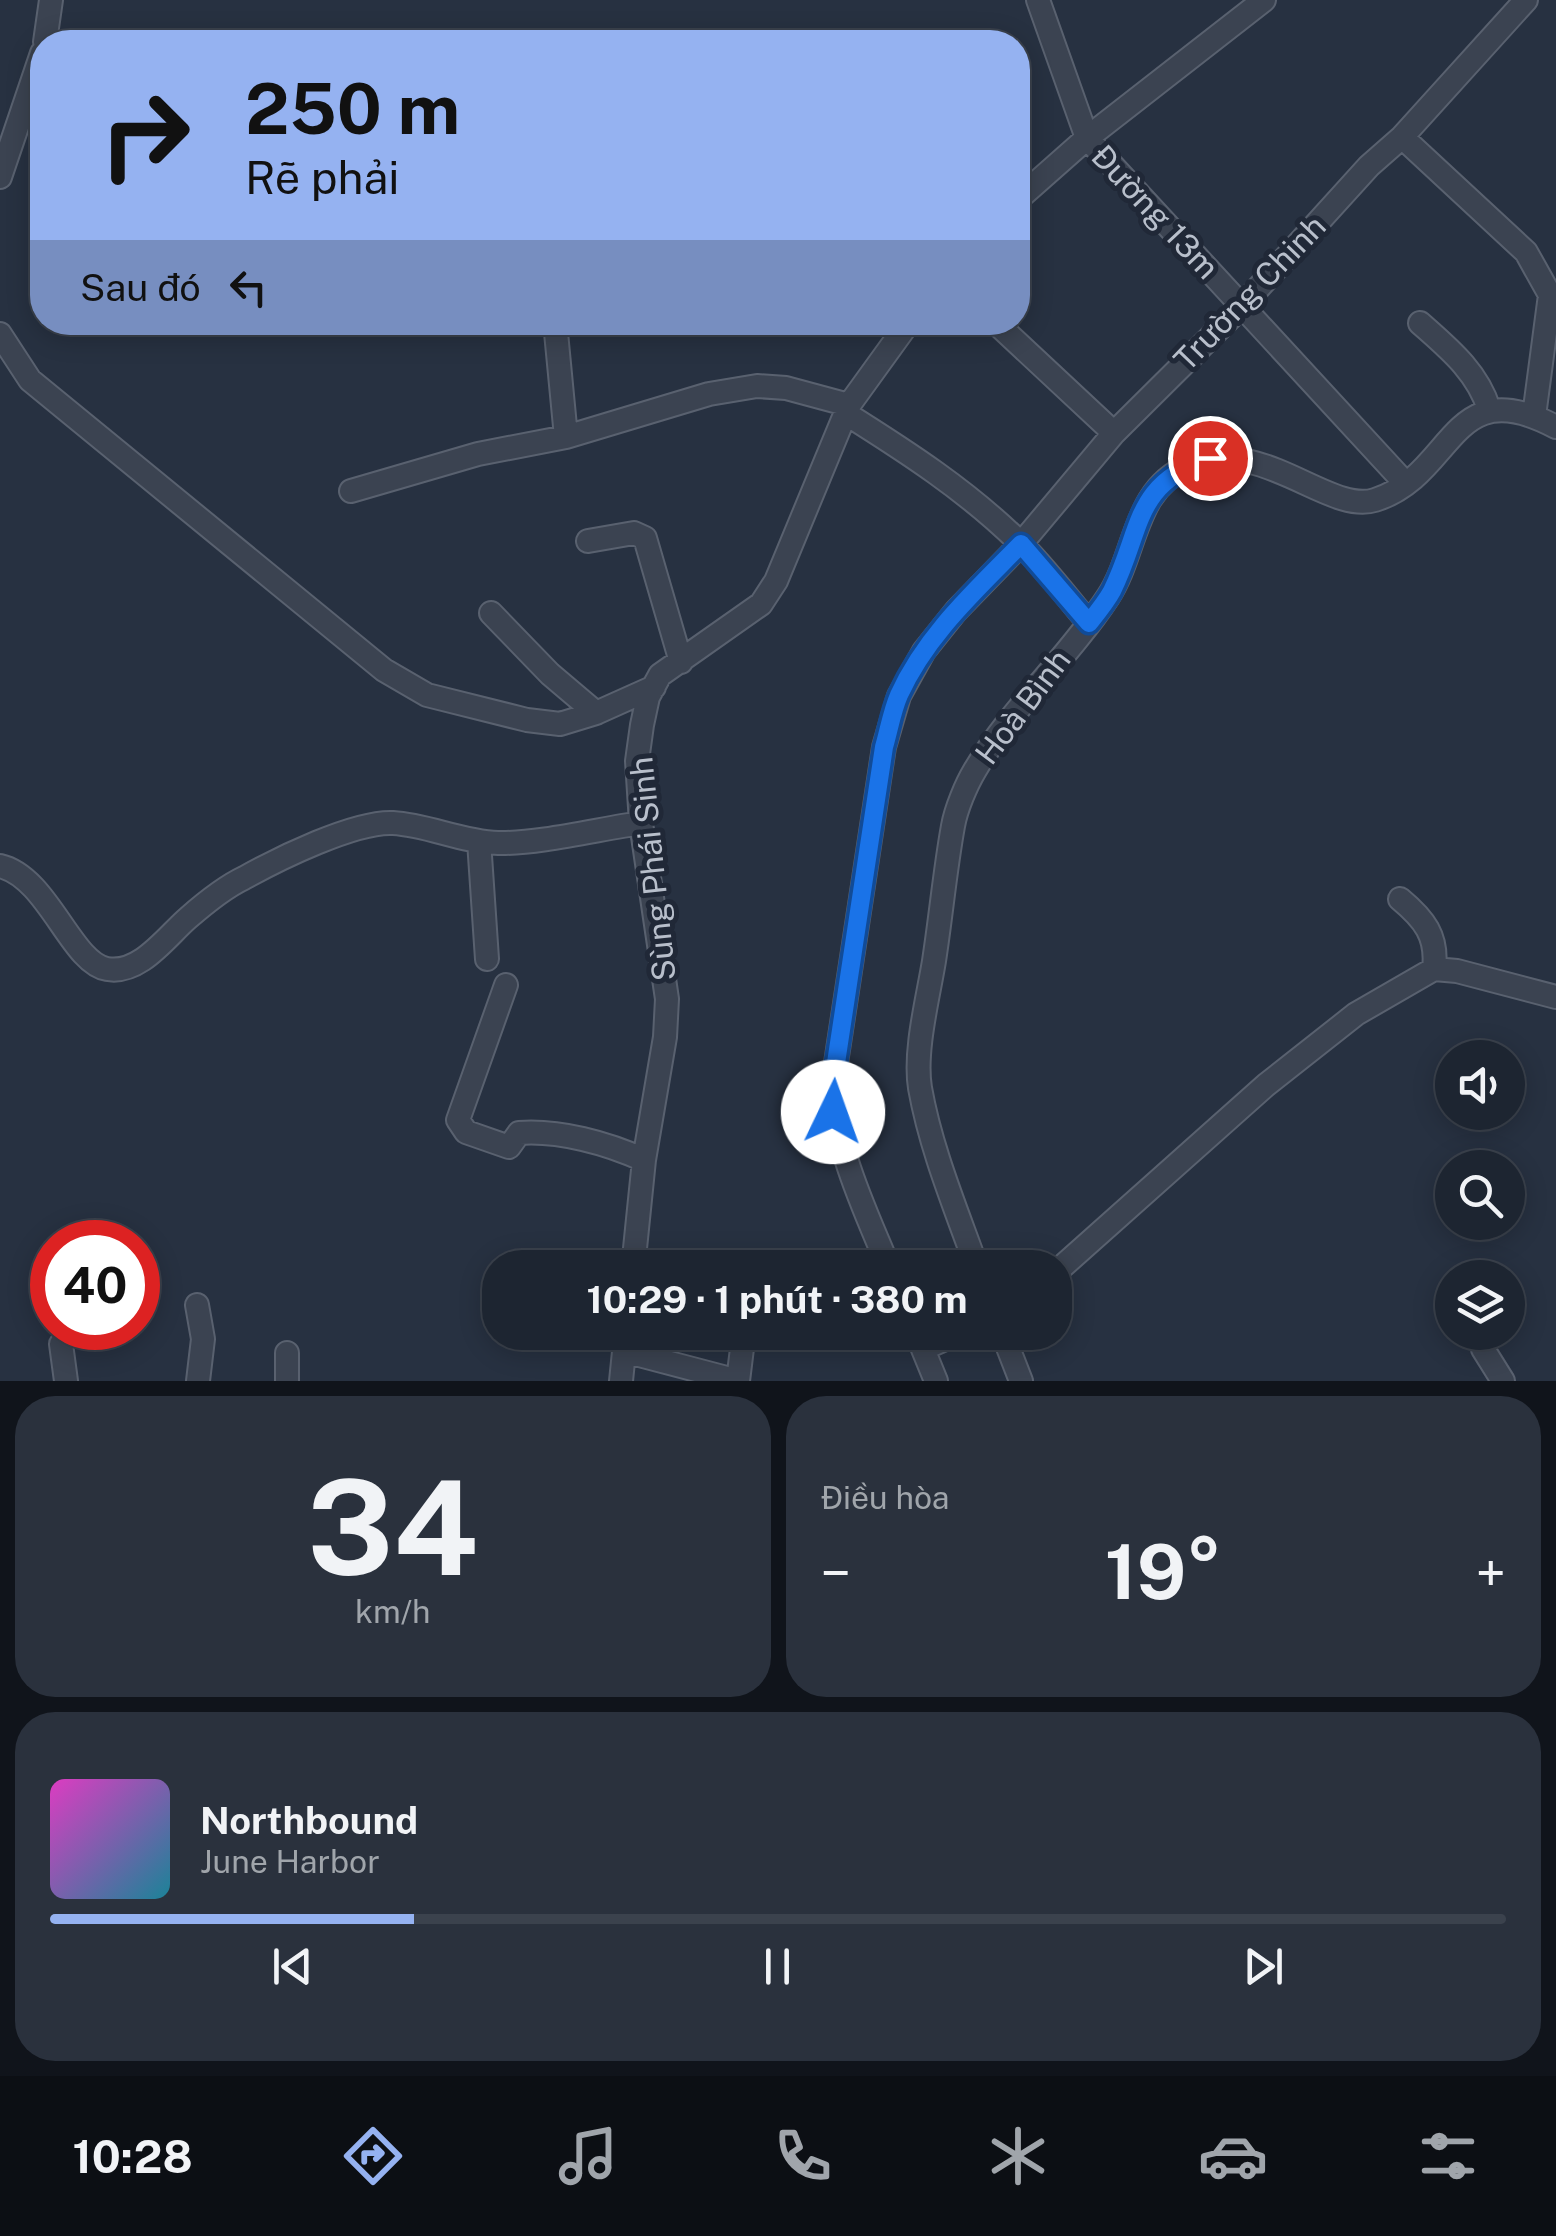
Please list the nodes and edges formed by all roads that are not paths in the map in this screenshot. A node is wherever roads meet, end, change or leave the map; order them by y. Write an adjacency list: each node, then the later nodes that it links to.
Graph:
1 (52, 0): 5 (street)
2 (1038, 0): 8 (street, Đường 13m)
3 (1264, 0): 8 (street)
4 (1526, 0): 7 (street, Trường Chinh)
5 (48, 30)
6 (30, 89): 9 (street)
7 (1402, 137): 11 (street, Trường Chinh); 19 (street)
8 (1087, 138): 10 (street); 11 (street, Đường 13m)
9 (0, 178)
10 (1030, 187)
11 (1242, 306): 21 (street, Trường Chinh); 23 (street, Đường 13m)
12 (1420, 323): 18 (street)
13 (0, 334): 31 (street)
14 (556, 335): 22 (street)
15 (900, 335): 17 (street)
16 (1008, 335): 21 (street)
17 (847, 409): 22 (street); 26 (street); 29 (street)
18 (1488, 409): 19 (street); 23 (street, Hoà Bình)
19 (1534, 416): 20 (street)
20 (1556, 427)
21 (1114, 432): 26 (street, Trường Chinh)
22 (566, 437): 24 (street)
23 (1406, 484): 28 (street, Hoà Bình)
24 (351, 491)
25 (588, 541): 29 (street)
26 (1021, 544): 28 (street); 42 (street, Trường Chinh)
27 (490, 614): 31 (street)
28 (1089, 623): 43 (street, Hoà Bình)
29 (681, 662): 30 (street)
30 (654, 687): 31 (street); 32 (street, Sùng Phái Sinh)
31 (596, 714)
32 (641, 823): 33 (street); 40 (street, Sùng Phái Sinh)
33 (478, 841): 34 (street); 36 (street)
34 (0, 866)
35 (1400, 899): 37 (street)
36 (487, 959)
37 (1434, 968): 39 (street); 44 (street)
38 (506, 985): 40 (street)
39 (1556, 997)
40 (644, 1160): 41 (street, Sùng Phái Sinh)
41 (635, 1250)
42 (882, 1250)
43 (971, 1250)
44 (1072, 1258)
45 (197, 1305): 56 (street)
46 (62, 1350): 55 (street)
47 (624, 1350): 58 (street)
48 (648, 1350): 59 (street)
49 (742, 1350): 59 (street)
50 (921, 1350): 54 (street)
51 (1009, 1350): 60 (street)
52 (1484, 1350): 61 (street)
53 (287, 1353): 57 (street)
54 (929, 1379)
55 (66, 1381)
56 (198, 1381)
57 (287, 1381)
58 (621, 1381)
59 (738, 1381)
60 (1020, 1381)
61 (1503, 1381)

